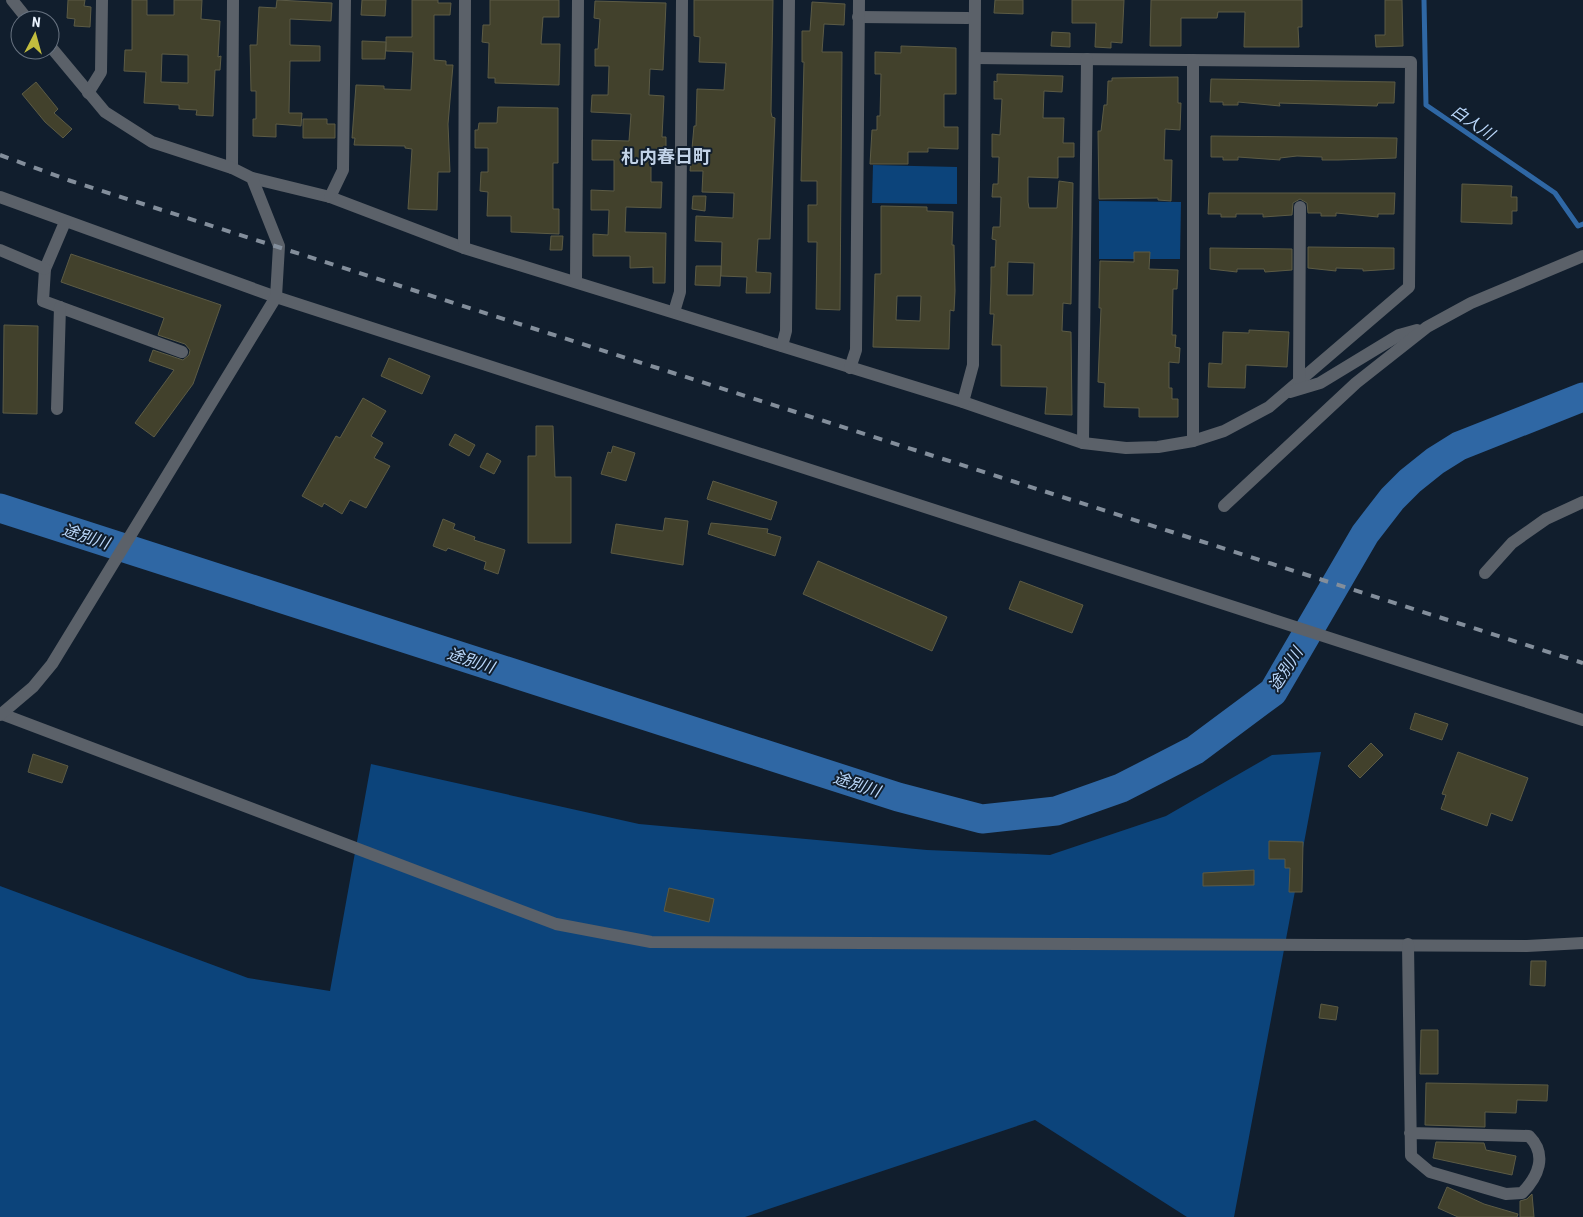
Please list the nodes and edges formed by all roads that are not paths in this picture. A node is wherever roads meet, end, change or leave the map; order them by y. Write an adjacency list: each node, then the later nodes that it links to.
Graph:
1 (12, 0): 11 (street)
2 (102, 0): 18 (street)
3 (233, 0): 19 (street)
4 (345, 0): 22 (street)
5 (465, 0): 25 (street)
6 (578, 0): 29 (street)
7 (682, 0): 32 (street)
8 (789, 0): 34 (street)
9 (858, 0): 12 (street)
10 (975, 0): 15 (street)
11 (20, 10)
12 (858, 17): 13 (street); 36 (street)
13 (968, 18)
14 (60, 58): 18 (street)
15 (975, 58): 16 (street); 39 (street)
16 (1087, 59): 17 (street); 42 (street)
17 (1193, 60): 37 (street); 41 (street)
18 (88, 93): 19 (street)
19 (232, 168): 20 (street)
20 (252, 178): 22 (street); 30 (street)
21 (0, 197): 24 (street)
22 (330, 197): 25 (street)
23 (1300, 207): 37 (street)
24 (65, 222): 28 (street); 30 (street)
25 (464, 248): 29 (street)
26 (0, 250): 28 (street)
27 (1583, 256): 33 (street)
28 (45, 269): 31 (street)
29 (576, 281): 32 (street)
30 (276, 297): 46 (street); 47 (street)
31 (60, 307): 35 (street); 40 (street)
32 (674, 312): 34 (street)
33 (1427, 327): 38 (street); 44 (street)
34 (782, 346): 36 (street)
35 (182, 352)
36 (850, 368): 39 (street)
37 (1299, 381): 38 (street)
38 (1284, 394): 41 (street)
39 (963, 402): 42 (street)
40 (57, 409)
41 (1192, 441): 42 (street)
42 (1083, 443)
43 (1583, 502): 45 (street)
44 (1224, 506)
45 (1485, 573)
46 (1, 714): 49 (street)
47 (1583, 720)
48 (1583, 943): 49 (street)
49 (1408, 944): 50 (street)
50 (1410, 1133): 50 (street)

